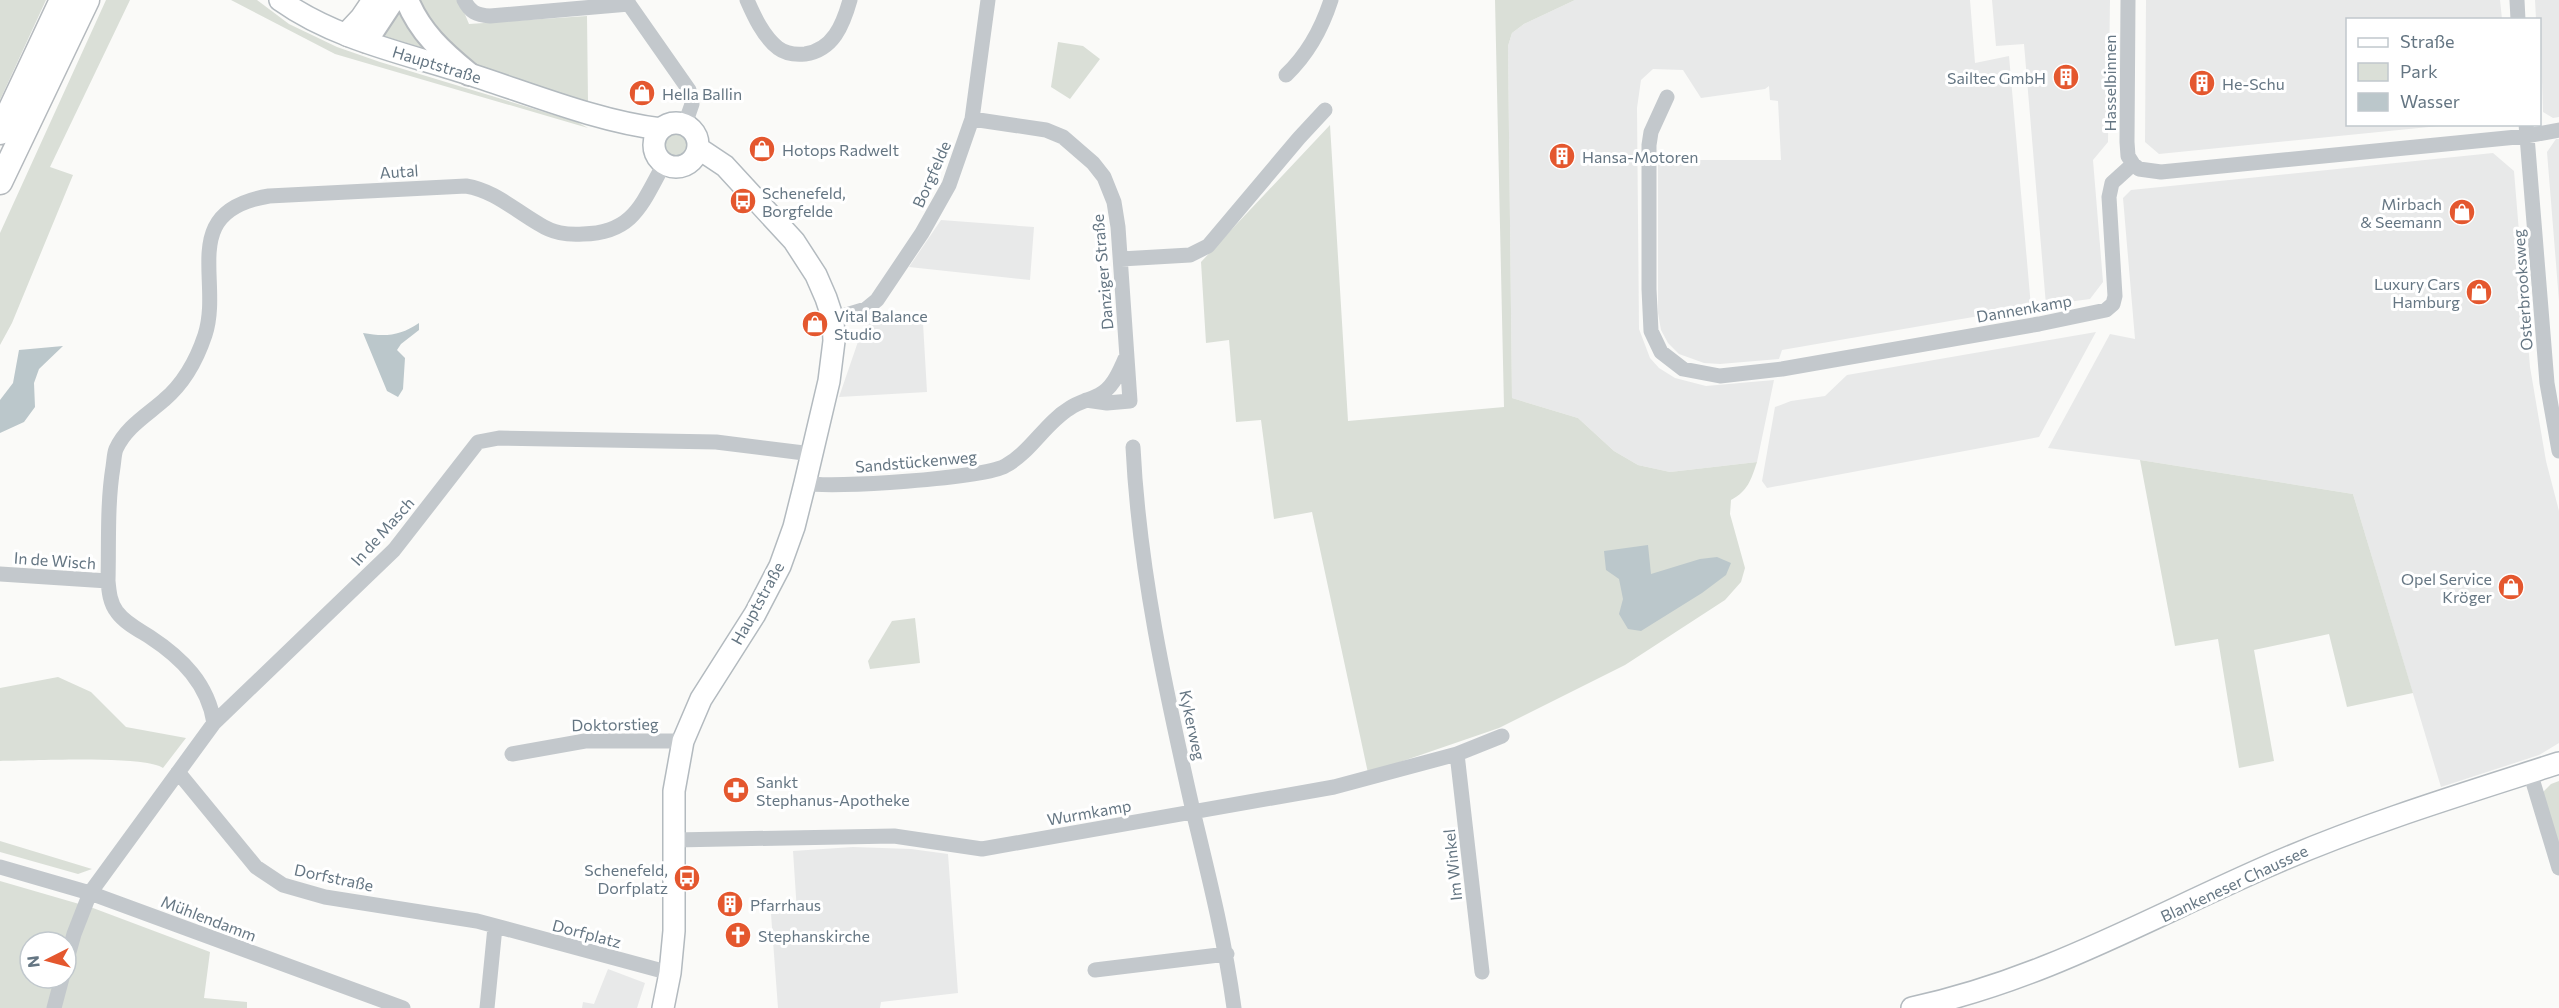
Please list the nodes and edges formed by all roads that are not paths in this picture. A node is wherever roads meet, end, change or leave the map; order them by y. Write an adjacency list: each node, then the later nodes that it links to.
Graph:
1 (63, 0): 25 (highway)
2 (87, 0): 30 (highway)
3 (280, 0): 16 (main road, Hauptstraße)
4 (375, 0): 16 (highway)
5 (393, 0): 16 (main road)
6 (407, 0): 17 (main road)
7 (464, 0): 14 (street)
8 (747, 0): 9 (street)
9 (850, 0)
10 (988, 0): 21 (street, Borgfelde)
11 (1331, 0): 18 (street)
12 (2128, 0): 29 (street, Hasselbinnen)
13 (2517, 0): 15 (street)
14 (627, 2): 22 (street)
15 (2518, 18)
16 (357, 37): 17 (main road, Hauptstraße)
17 (469, 74): 26 (main road, Hauptstraße)
18 (1286, 75)
19 (1667, 97): 29 (street, Dannenkamp)
20 (1325, 110): 31 (street)
21 (972, 119): 31 (street, Danziger Straße); 32 (street, Borgfelde)
22 (685, 124): 26 (main road, Hauptstraße); 27 (main road, Hauptstraße)
23 (2527, 130): 24 (street); 29 (street); 36 (street, Osterbrooksweg)
24 (2559, 130)
25 (0, 132)
26 (657, 136): 28 (main road)
27 (694, 155): 28 (main road); 32 (main road, Hauptstraße)
28 (664, 164): 40 (street, Autal)
29 (2133, 164)
30 (0, 182)
31 (1121, 260): 33 (street, Danziger Straße)
32 (832, 319): 37 (main road, Hauptstraße)
33 (1127, 356): 34 (street, Sandstückenweg); 34 (street, Danziger Straße)
34 (1086, 400): 38 (street, Sandstückenweg)
35 (1133, 447): 49 (street, Kykerweg)
36 (2559, 451)
37 (812, 454): 38 (main road, Hauptstraße); 41 (street, In de Masch)
38 (805, 483): 43 (main road, Hauptstraße)
39 (0, 574): 40 (street, In de Wisch)
40 (108, 581): 41 (street, Autal)
41 (214, 723): 47 (street, In de Masch)
42 (1502, 736): 45 (street, Wurmkamp)
43 (683, 741): 44 (street, Doktorstieg); 50 (main road, Hauptstraße)
44 (512, 754)
45 (1457, 754): 49 (street, Wurmkamp); 58 (street, Im Winkel)
46 (2559, 763): 48 (main road, Blankeneser Chaussee)
47 (178, 772): 53 (street, In de Masch); 54 (street, Dorfstraße)
48 (2530, 772): 52 (street); 66 (main road, Blankeneser Chaussee)
49 (1193, 811): 50 (street, Wurmkamp); 56 (street, Kykerweg)
50 (674, 840): 59 (main road, Hauptstraße)
51 (0, 867): 53 (street, Mühlendamm)
52 (2559, 868)
53 (90, 893): 55 (street, In de Masch); 62 (street, Mühlendamm)
54 (495, 927): 59 (street, Dorfplatz); 63 (street)
55 (76, 930)
56 (1227, 954): 57 (street); 65 (street, Kykerweg)
57 (1095, 970)
58 (1482, 972)
59 (670, 973): 64 (main road, Hauptstraße)
60 (59, 990): 61 (street)
61 (54, 1008)
62 (403, 1008)
63 (487, 1008)
64 (663, 1008)
65 (1234, 1008)
66 (1912, 1008)

